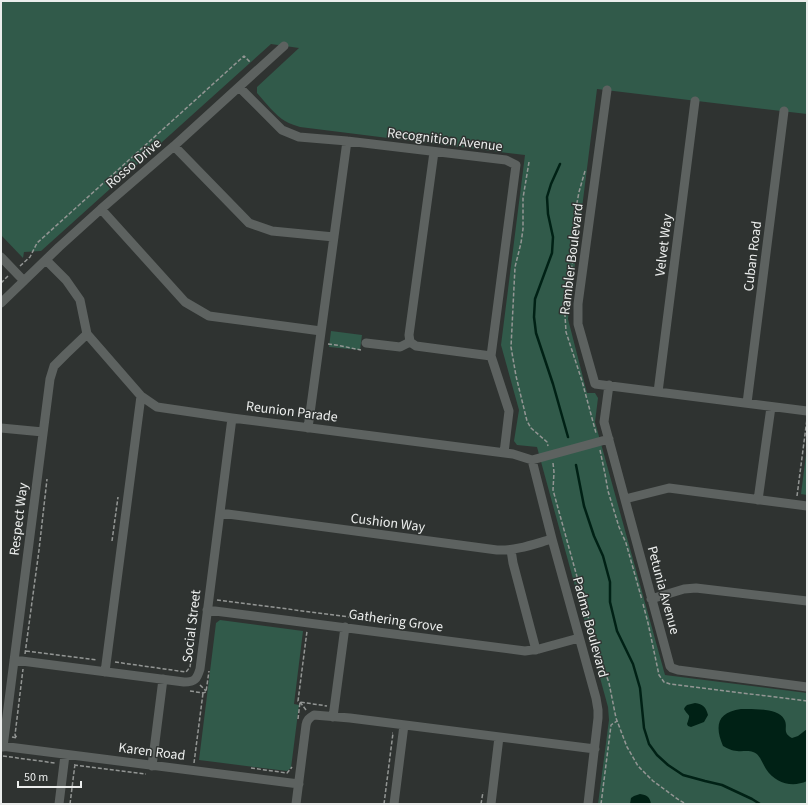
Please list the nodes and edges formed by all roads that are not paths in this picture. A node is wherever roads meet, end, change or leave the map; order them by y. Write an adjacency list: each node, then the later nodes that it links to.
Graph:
1 (284, 46): 2 (street, Rosso Drive)
2 (239, 87): 6 (street, Recognition Avenue); 7 (street, Rosso Drive)
3 (606, 90): 20 (street, Rambler Boulevard)
4 (695, 101): 21 (street, Velvet Way)
5 (784, 112): 23 (street, Cuban Road)
6 (347, 141): 8 (street, Recognition Avenue); 10 (street)
7 (174, 146): 9 (street, Rosso Drive); 10 (street)
8 (434, 152): 17 (street); 19 (street, Recognition Avenue)
9 (101, 209): 12 (street, Rosso Drive); 15 (street)
10 (334, 237): 15 (street)
11 (1, 257): 13 (street)
12 (46, 260): 13 (street, Rosso Drive); 16 (street, Reunion Parade)
13 (24, 281): 14 (street, Rosso Drive)
14 (1, 303)
15 (321, 332): 28 (street)
16 (87, 334): 22 (street, Reunion Parade); 29 (street, Respect Way)
17 (410, 342): 18 (street); 19 (street)
18 (366, 343)
19 (491, 356): 31 (street, Recognition Avenue)
20 (609, 386): 21 (street, Rambler Boulevard); 30 (street, Petunia Avenue)
21 (658, 392): 23 (street, Rambler Boulevard)
22 (141, 396): 26 (street, Reunion Parade); 46 (street)
23 (747, 404): 24 (street, Rambler Boulevard)
24 (771, 407): 25 (street, Rambler Boulevard); 34 (street)
25 (807, 411)
26 (232, 418): 28 (street, Reunion Parade); 36 (street, Social Street)
27 (1, 428): 29 (street)
28 (308, 428): 31 (street, Reunion Parade)
29 (43, 432): 45 (street, Respect Way)
30 (609, 439): 32 (street); 33 (street, Petunia Avenue)
31 (504, 453): 32 (street, Reunion Parade)
32 (532, 460): 37 (street, Padma Boulevard)
33 (625, 499): 34 (street); 39 (street, Petunia Avenue)
34 (758, 500): 35 (street)
35 (807, 506)
36 (220, 513): 38 (street, Cushion Way); 41 (street, Social Street)
37 (552, 539): 38 (street, Cushion Way); 43 (street, Padma Boulevard)
38 (511, 550): 44 (street)
39 (651, 598): 40 (street); 48 (street, Petunia Avenue)
40 (807, 601)
41 (212, 611): 42 (street, Gathering Grove); 47 (street, Social Street)
42 (345, 627): 44 (street, Gathering Grove); 49 (street)
43 (579, 638): 44 (street, Gathering Grove); 53 (street, Padma Boulevard)
44 (536, 650)
45 (14, 660): 46 (street, Social Street); 52 (street, Respect Way)
46 (105, 672): 47 (street, Social Street)
47 (163, 679): 55 (street)
48 (807, 687)
49 (333, 717): 50 (street); 56 (street)
50 (404, 725): 51 (street); 59 (street)
51 (499, 737): 53 (street); 60 (street)
52 (2, 746): 54 (street, Karen Road)
53 (595, 749): 61 (street, Padma Boulevard)
54 (65, 755): 55 (street, Karen Road); 57 (street)
55 (152, 766): 56 (street, Karen Road)
56 (299, 784): 58 (street)
57 (59, 804)
58 (296, 804)
59 (394, 804)
60 (491, 804)
61 (588, 804)

